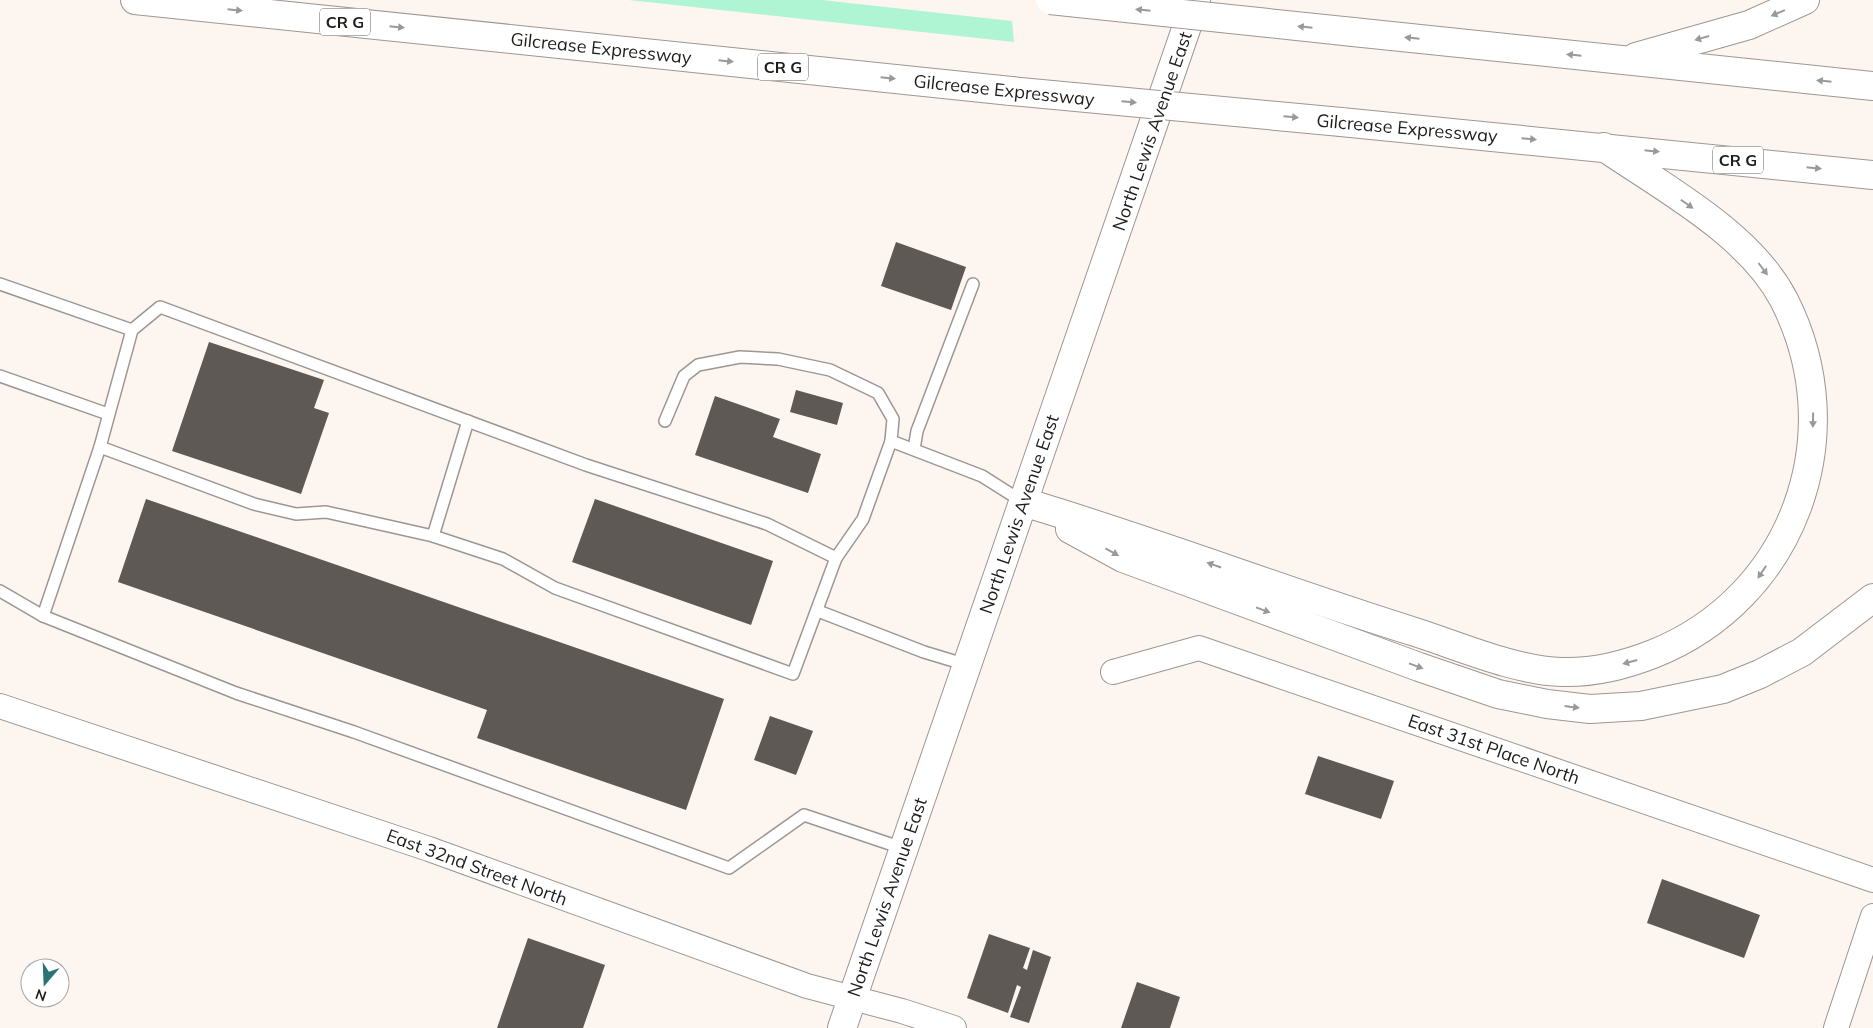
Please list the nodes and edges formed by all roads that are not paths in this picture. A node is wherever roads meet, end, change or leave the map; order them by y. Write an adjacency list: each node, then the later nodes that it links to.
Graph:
1 (135, 0): 7 (main road, Gilcrease Expressway / CR G, one-way to 7, bridge)
2 (1050, 0): 5 (main road, one-way to 2, bridge)
3 (1196, 0): 19 (main road, North Lewis Avenue East)
4 (1805, 0): 5 (main road, one-way to 5)
5 (1622, 61): 6 (main road, one-way to 5)
6 (1873, 86)
7 (1604, 146): 8 (main road, Gilcrease Expressway / CR G, one-way to 8); 19 (main road, one-way to 19)
8 (1873, 175)
9 (0, 284): 11 (lane)
10 (973, 284): 18 (lane)
11 (132, 330): 13 (lane); 15 (lane)
12 (0, 376): 13 (lane)
13 (108, 414): 17 (lane)
14 (664, 420): 16 (lane)
15 (468, 421): 20 (lane); 21 (lane)
16 (891, 441): 18 (lane); 21 (lane)
17 (100, 447): 20 (lane); 25 (lane)
18 (914, 449): 19 (lane)
19 (1023, 502): 23 (main road, one-way to 23); 26 (main road, North Lewis Avenue East)
20 (433, 536): 24 (lane)
21 (836, 558): 24 (lane)
22 (0, 591): 25 (lane)
23 (1873, 598)
24 (818, 611): 26 (lane)
25 (43, 616): 29 (lane)
26 (967, 665): 29 (main road, North Lewis Avenue East)
27 (1113, 672): 30 (street, East 31st Place North)
28 (0, 706): 32 (street, East 32nd Street North)
29 (905, 849): 32 (main road, North Lewis Avenue East)
30 (1873, 880)
31 (1873, 916): 35 (street)
32 (852, 1000): 33 (main road, North Lewis Avenue East); 34 (street, East 32nd Street North)
33 (842, 1028)
34 (954, 1028)
35 (1836, 1028)

